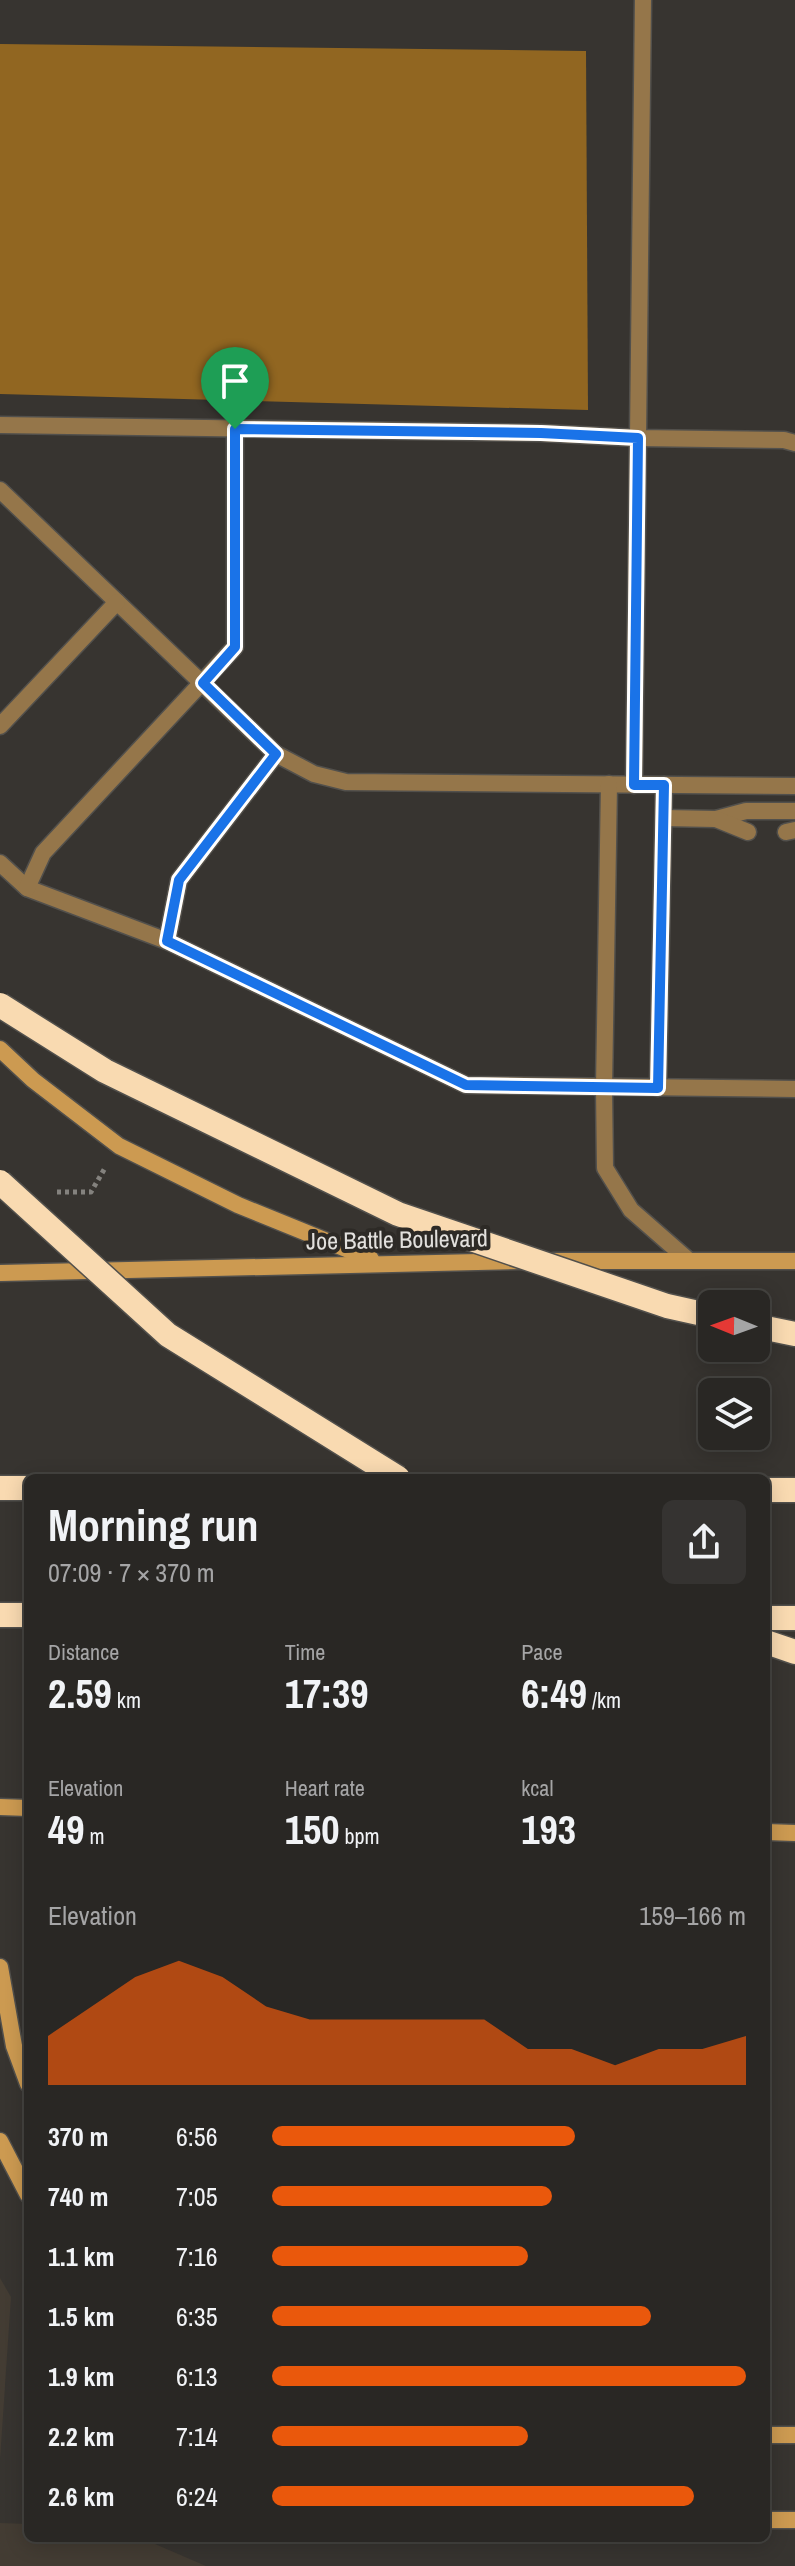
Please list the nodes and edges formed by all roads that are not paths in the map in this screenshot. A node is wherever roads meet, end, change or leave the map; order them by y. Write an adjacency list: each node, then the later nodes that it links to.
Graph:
1 (643, 0): 4 (lane)
2 (0, 425): 3 (lane)
3 (235, 429): 4 (lane); 8 (lane)
4 (638, 438): 5 (lane); 12 (lane)
5 (795, 443)
6 (0, 490): 7 (lane)
7 (117, 602): 8 (lane); 9 (lane)
8 (203, 683): 10 (lane); 20 (lane)
9 (0, 726)
10 (276, 754): 11 (lane); 21 (lane)
11 (609, 784): 12 (lane); 24 (lane)
12 (634, 785): 13 (lane)
13 (664, 785): 14 (lane); 16 (lane)
14 (795, 786)
15 (795, 811): 17 (lane)
16 (664, 818): 17 (lane); 25 (lane)
17 (716, 819): 18 (lane)
18 (748, 832)
19 (0, 863): 20 (lane)
20 (27, 888): 21 (lane)
21 (167, 941): 24 (lane)
22 (0, 1005): 32 (highway, bridge)
23 (0, 1049): 30 (main road)
24 (604, 1088): 25 (lane); 28 (lane)
25 (658, 1088): 26 (lane)
26 (795, 1089)
27 (0, 1182): 35 (highway, bridge)
28 (687, 1259): 29 (main road, Joe Battle Boulevard); 30 (main road, Joe Battle Boulevard)
29 (795, 1261)
30 (380, 1263): 31 (main road, Joe Battle Boulevard)
31 (0, 1273)
32 (698, 1313)
33 (770, 1329): 34 (highway)
34 (795, 1334)
35 (392, 1474)
36 (0, 1488): 37 (highway)
37 (24, 1488)
38 (770, 1490): 39 (highway)
39 (795, 1490)
40 (0, 1615): 41 (highway)
41 (24, 1615)
42 (770, 1618): 43 (highway)
43 (795, 1618)
44 (770, 1643): 45 (highway)
45 (795, 1652)
46 (0, 1807): 47 (main road)
47 (24, 1808)
48 (770, 1832): 49 (main road)
49 (795, 1833)
50 (0, 1967): 51 (main road)
51 (24, 2073)
52 (0, 2141): 53 (main road)
53 (24, 2187)
54 (770, 2435): 55 (main road)
55 (795, 2435)
56 (770, 2520): 57 (main road)
57 (795, 2520)

